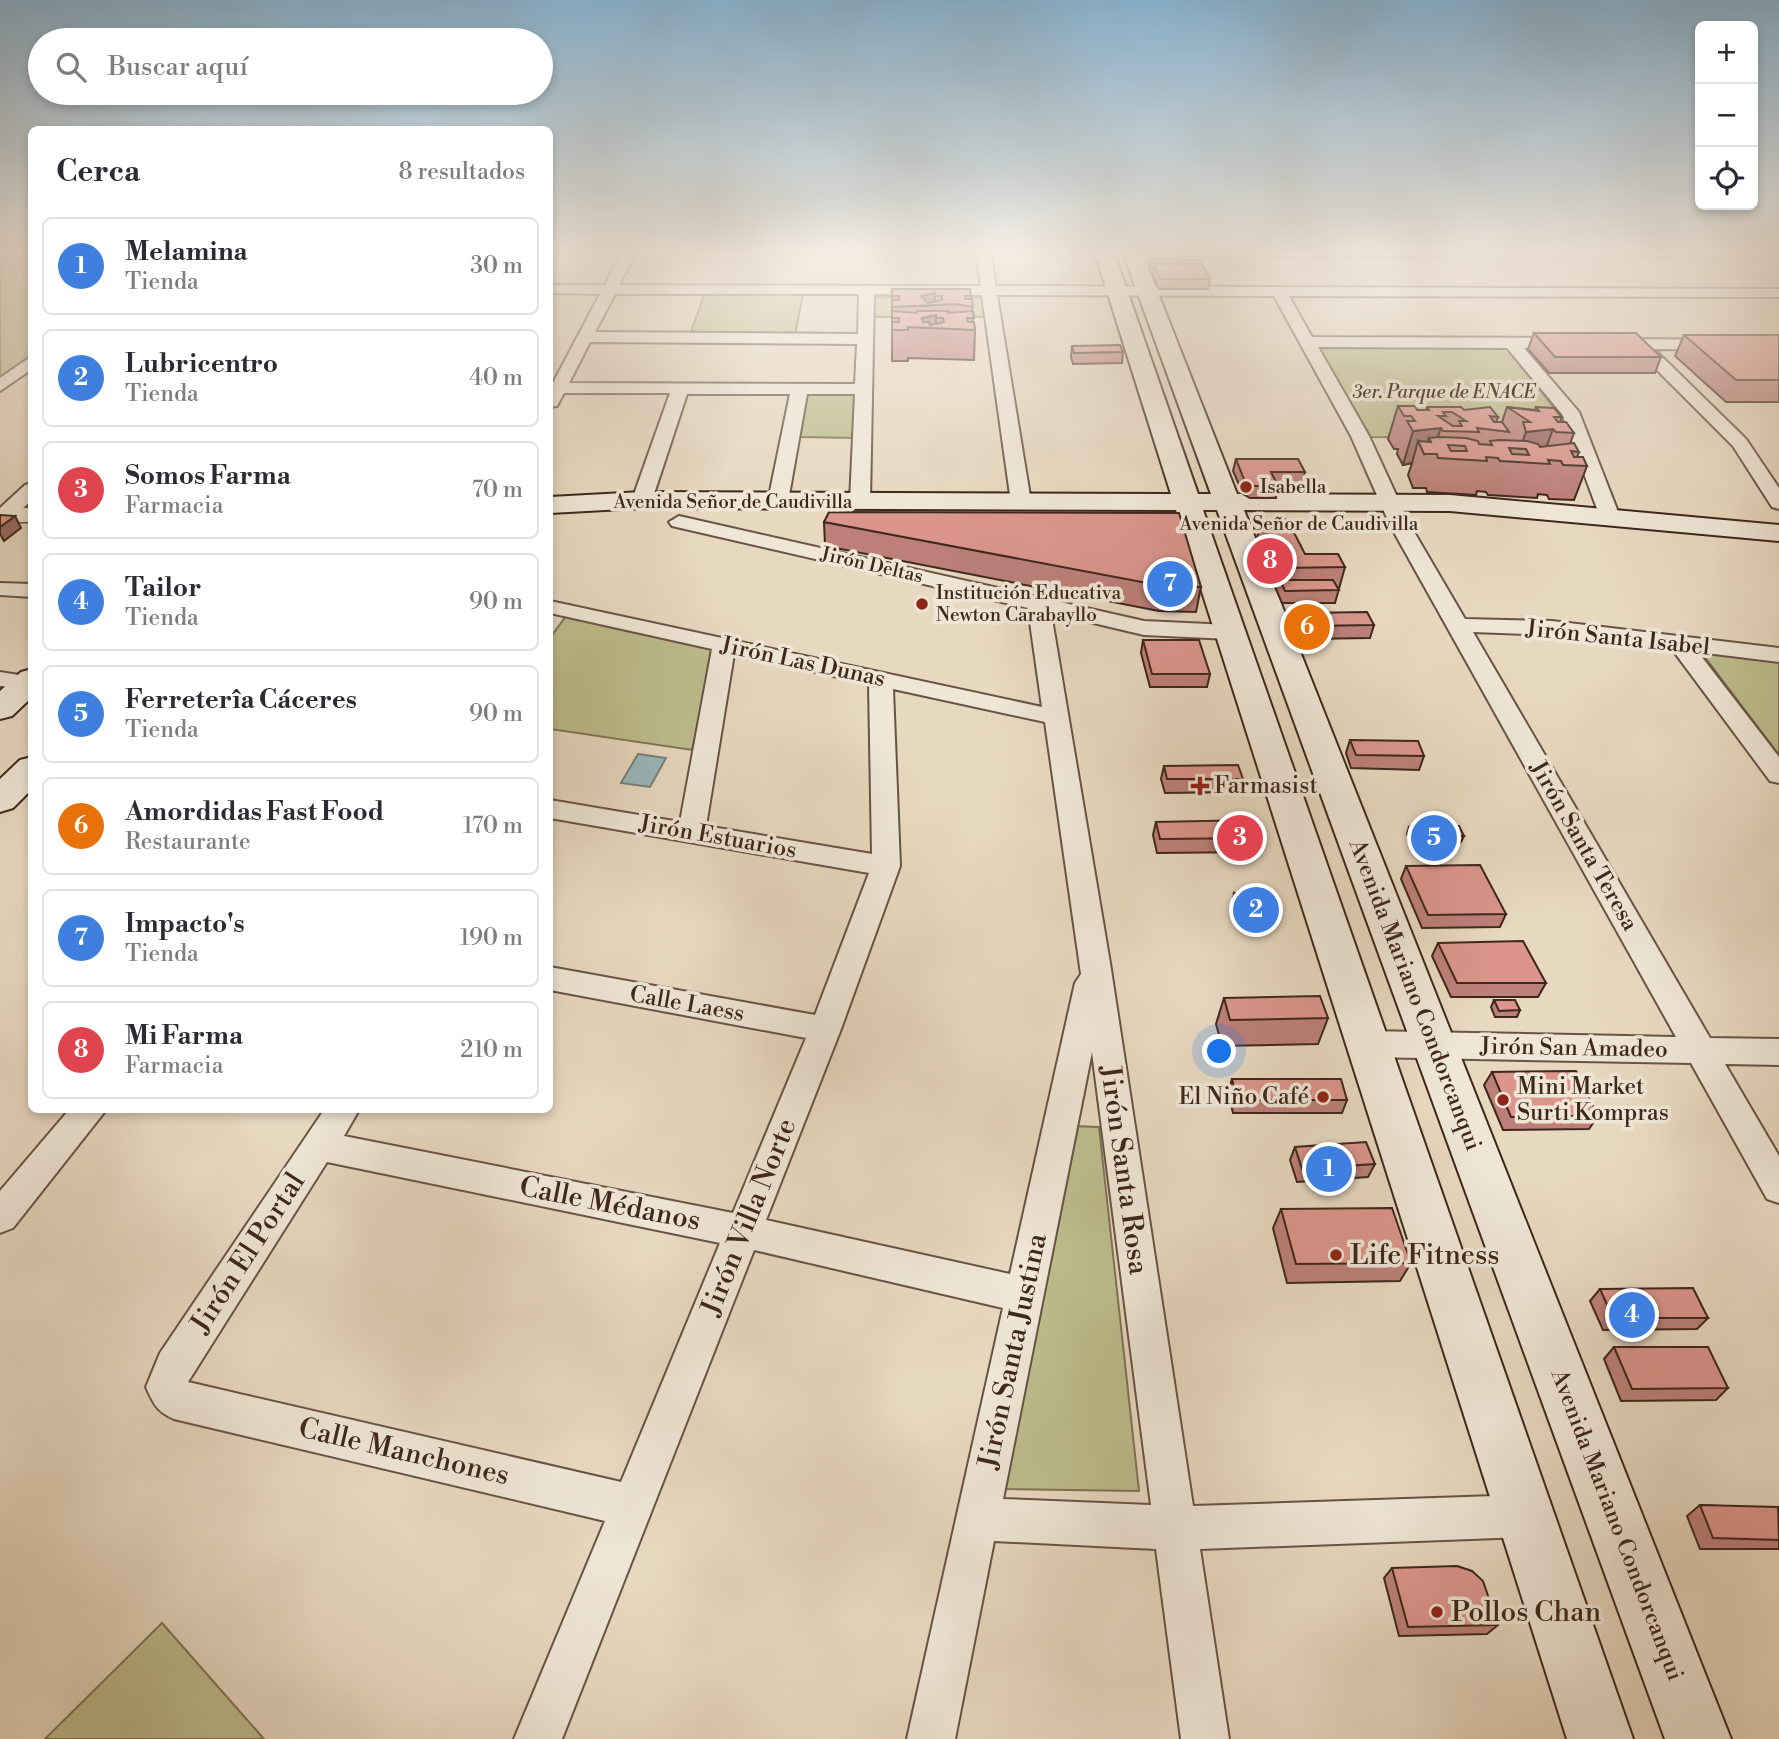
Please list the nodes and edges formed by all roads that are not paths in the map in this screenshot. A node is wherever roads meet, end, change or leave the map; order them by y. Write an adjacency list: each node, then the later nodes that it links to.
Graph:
1 (588, 331): 7 (street)
2 (865, 331): 8 (street)
3 (993, 331): 24 (street)
4 (1130, 331): 27 (main road)
5 (1162, 331): 28 (main road, Avenida Mariano Condorcanqui)
6 (1301, 331): 9 (street, Jirón Santa Teresa)
7 (585, 337): 8 (street); 15 (street)
8 (865, 339): 18 (street)
9 (1307, 341): 10 (street); 29 (street, Jirón Santa Teresa)
10 (1512, 343): 11 (street); 30 (street)
11 (1640, 344): 12 (street); 19 (street)
12 (1779, 345)
13 (28, 364): 14 (street)
14 (0, 386)
15 (554, 388): 16 (street)
16 (680, 388): 17 (street); 21 (street)
17 (799, 389): 18 (street); 22 (street)
18 (863, 389): 23 (street)
19 (1755, 462): 20 (street); 25 (street)
20 (1779, 464)
21 (642, 500): 22 (main road, Avenida Señor de Caudivilla); 26 (main road, Avenida Señor de Caudivilla)
22 (778, 501): 23 (main road, Avenida Señor de Caudivilla)
23 (860, 501): 24 (main road, Avenida Señor de Caudivilla)
24 (1021, 502): 27 (main road, Avenida Señor de Caudivilla)
25 (1779, 503)
26 (558, 505): 31 (main road, Avenida Señor de Caudivilla)
27 (1192, 513): 28 (main road, Avenida Señor de Caudivilla); 31 (main road, Avenida Señor de Caudivilla); 39 (main road)
28 (1232, 513): 29 (main road, Avenida Señor de Caudivilla); 58 (main road, Avenida Mariano Condorcanqui)
29 (1395, 514): 30 (main road, Avenida Señor de Caudivilla); 33 (main road, Avenida Señor de Caudivilla); 38 (street, Jirón Santa Teresa)
30 (1610, 517): 32 (main road, Avenida Señor de Caudivilla)
31 (678, 522): 36 (street, Jirón Deltas)
32 (1779, 533)
33 (1779, 554)
34 (0, 589): 35 (street)
35 (28, 591)
36 (1038, 602): 39 (street, Jirón Deltas); 47 (street, Jirón Santa Rosa)
37 (553, 608): 41 (street, Jirón Las Dunas)
38 (1457, 625): 40 (street, Jirón Santa Isabel); 59 (street, Jirón Santa Teresa)
39 (1230, 632): 57 (main road)
40 (1680, 643): 42 (street, Jirón Santa Isabel); 48 (street)
41 (724, 645): 43 (street, Jirón Las Dunas); 52 (street)
42 (1779, 655)
43 (881, 679): 47 (street, Jirón Las Dunas); 53 (street, Jirón Villa Norte)
44 (22, 687): 45 (main road); 46 (main road)
45 (0, 709)
46 (0, 717)
47 (1056, 717): 54 (street, Jirón Santa Rosa)
48 (1776, 768)
49 (28, 772): 50 (main road)
50 (0, 800)
51 (553, 810): 52 (street, Jirón Estuarios)
52 (691, 833): 53 (street, Jirón Estuarios)
53 (886, 866): 56 (street, Jirón Villa Norte)
54 (1095, 963): 67 (street, Jirón Santa Justina); 72 (street, Jirón Santa Rosa)
55 (553, 979): 56 (street, Calle Laess)
56 (825, 1029): 66 (street, Jirón Villa Norte)
57 (1368, 1044): 58 (street, Jirón San Amadeo); 70 (main road)
58 (1434, 1045): 59 (street, Jirón San Amadeo); 77 (main road, Avenida Mariano Condorcanqui)
59 (1700, 1051): 60 (street, Jirón San Amadeo); 64 (street, Jirón Santa Teresa)
60 (1779, 1052)
61 (87, 1113): 65 (street)
62 (340, 1113): 63 (street, Jirón El Portal)
63 (318, 1145): 66 (street, Calle Médanos); 68 (street, Jirón El Portal)
64 (1779, 1188)
65 (0, 1217)
66 (743, 1231): 67 (street, Calle Médanos); 69 (street, Jirón Villa Norte)
67 (1025, 1296): 71 (street, Jirón Santa Justina)
68 (174, 1399): 69 (street, Calle Manchones)
69 (633, 1506): 73 (street, Jirón Villa Norte)
70 (1525, 1516): 72 (street); 76 (main road)
71 (978, 1519): 72 (street); 74 (street, Jirón Santa Justina)
72 (1174, 1528): 75 (street, Jirón Santa Rosa)
73 (538, 1739)
74 (931, 1739)
75 (1205, 1739)
76 (1600, 1739)
77 (1698, 1739)

